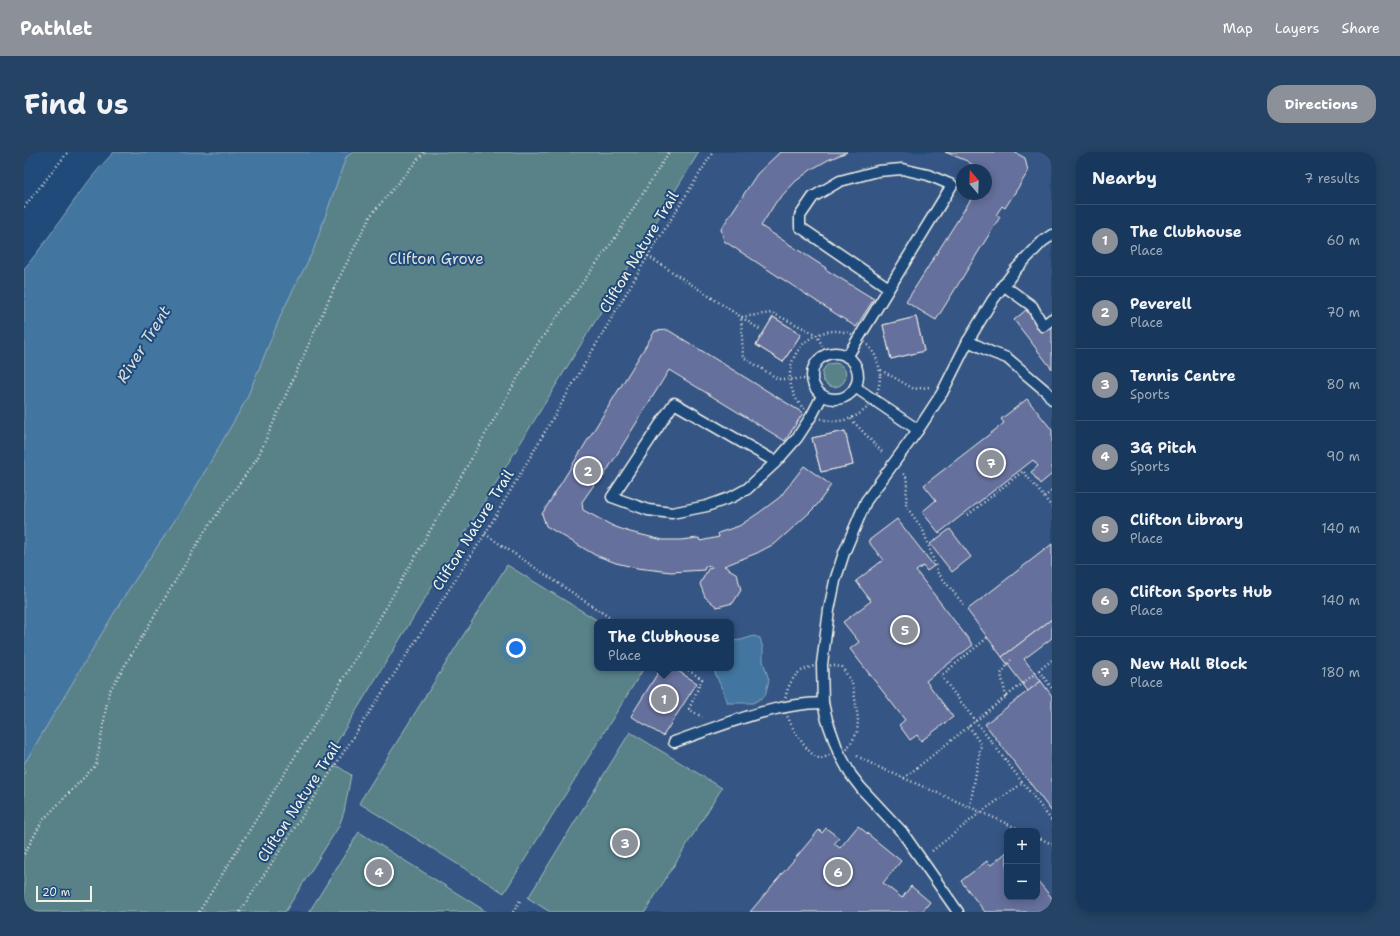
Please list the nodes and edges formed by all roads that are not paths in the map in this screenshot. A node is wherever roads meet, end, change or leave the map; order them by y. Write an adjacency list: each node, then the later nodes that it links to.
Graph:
1 (1052, 235): 2 (lane)
2 (1003, 286): 4 (lane); 5 (lane)
3 (889, 288): 3 (lane); 6 (lane)
4 (1052, 319)
5 (968, 342): 9 (lane); 10 (lane)
6 (847, 357): 7 (lane); 8 (lane)
7 (855, 387): 8 (lane); 10 (lane)
8 (822, 396): 11 (lane)
9 (1052, 399)
10 (918, 430): 12 (lane)
11 (776, 462): 11 (lane)
12 (823, 703): 13 (lane); 14 (lane)
13 (674, 742)
14 (958, 912)

